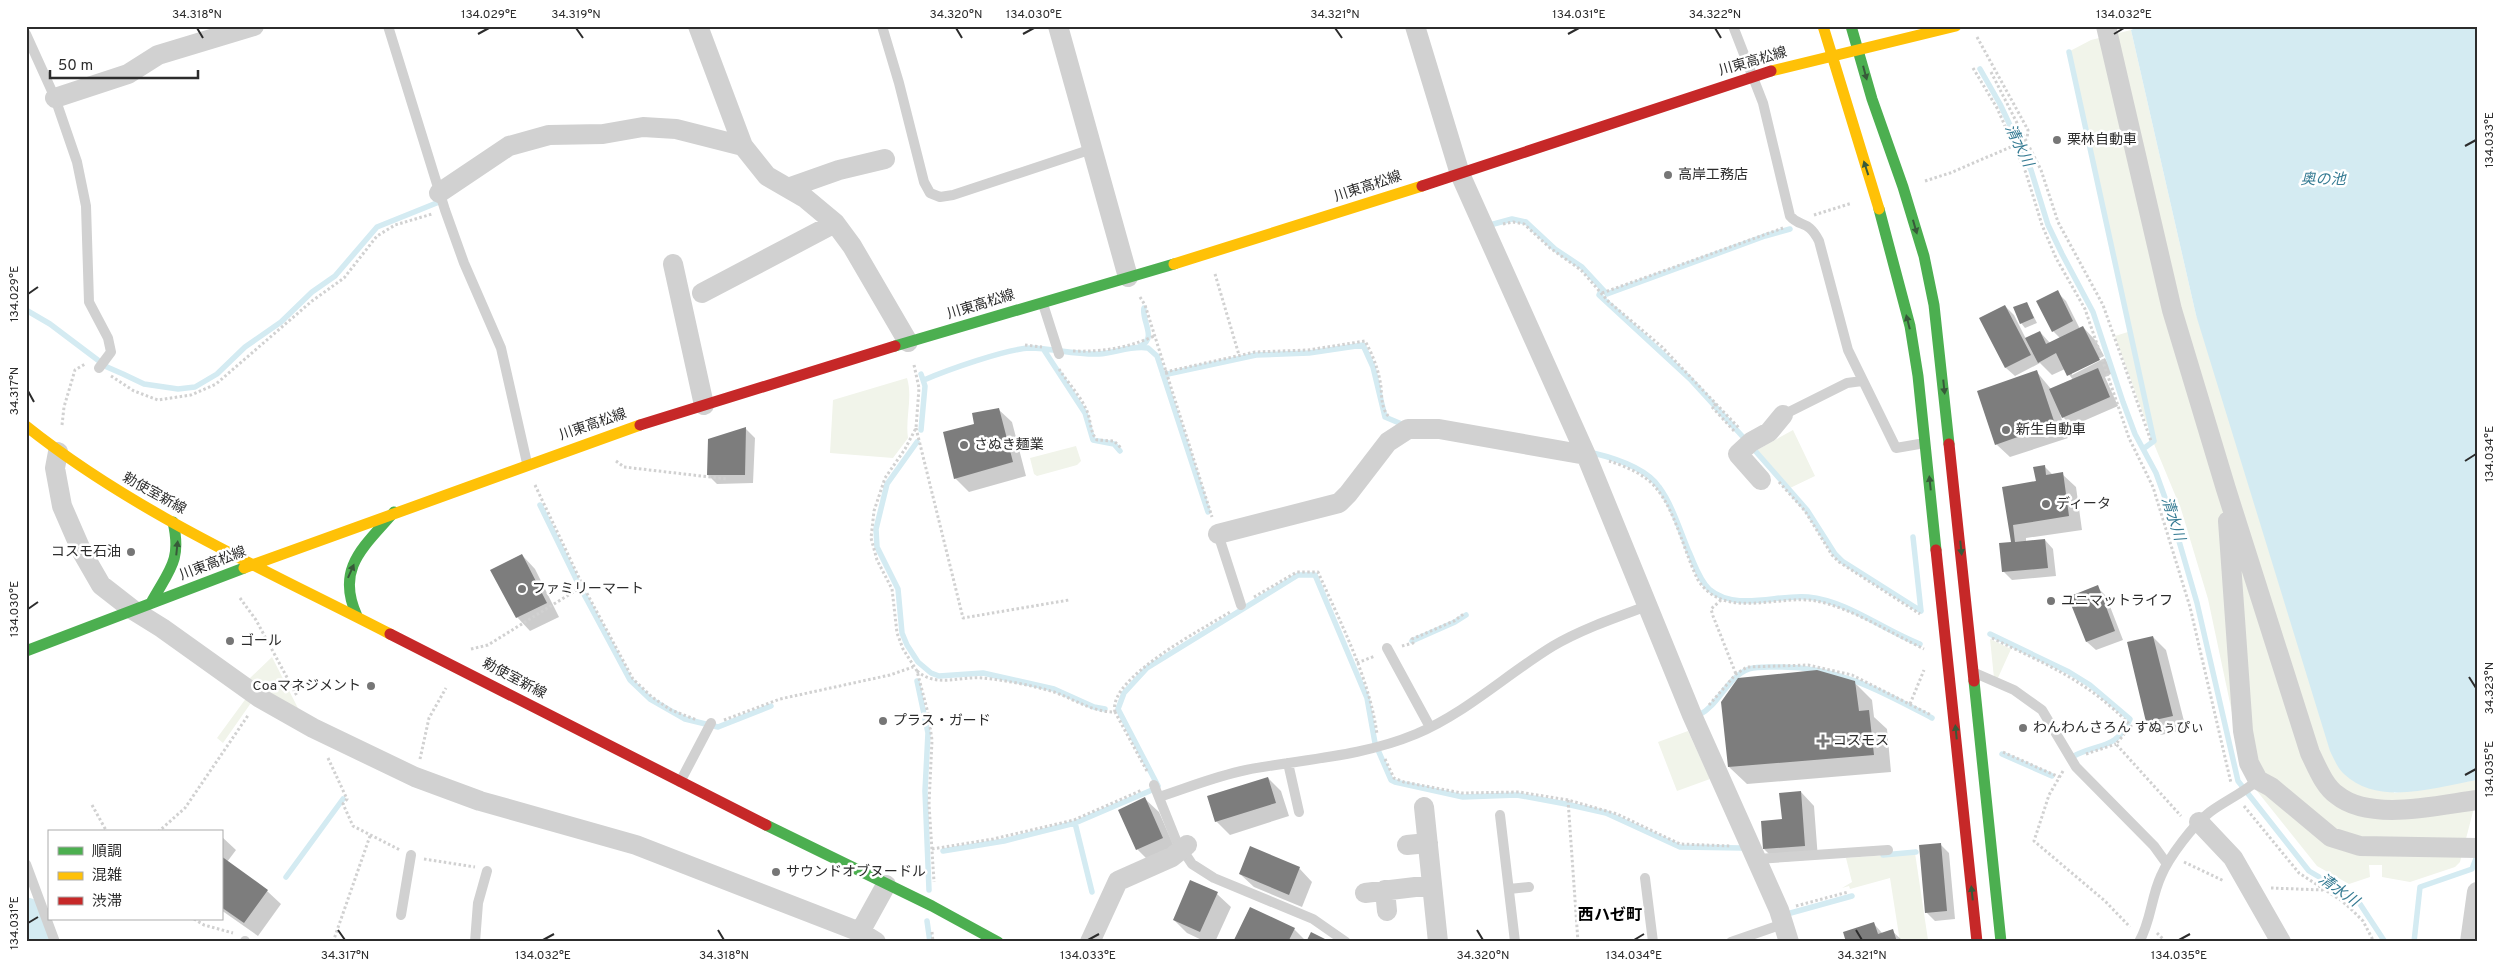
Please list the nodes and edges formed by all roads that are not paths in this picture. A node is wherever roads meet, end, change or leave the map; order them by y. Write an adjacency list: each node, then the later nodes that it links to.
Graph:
1 (254, 26): 16 (street)
2 (388, 26): 22 (lane)
3 (698, 26): 17 (street)
4 (882, 26): 18 (lane)
5 (1058, 26): 18 (street)
6 (1415, 26): 20 (street)
7 (1733, 26): 15 (lane)
8 (1822, 26): 14 (main road)
9 (1851, 26): 13 (main road)
10 (1956, 26): 13 (main road, 川東高松線)
11 (2106, 26): 40 (street)
12 (26, 34): 16 (lane)
13 (1859, 48): 14 (main road, 川東高松線); 51 (main road, one-way to 51)
14 (1830, 55): 15 (main road, 川東高松線); 35 (main road, one-way to 14)
15 (1752, 76): 20 (main road, 川東高松線); 31 (lane)
16 (55, 98): 30 (lane)
17 (743, 146): 21 (street); 22 (street)
18 (1092, 149): 25 (street)
19 (885, 159): 21 (street)
20 (1460, 174): 25 (main road, 川東高松線); 37 (street)
21 (788, 188): 23 (street)
22 (442, 201): 38 (lane)
23 (835, 223): 26 (street); 28 (street)
24 (673, 264): 32 (street)
25 (1128, 277): 27 (main road, 川東高松線)
26 (702, 293)
27 (1043, 303): 28 (main road, 川東高松線); 29 (lane)
28 (908, 342): 32 (main road, 川東高松線)
29 (1058, 352)
30 (99, 368)
31 (1862, 381): 33 (lane); 35 (lane)
32 (704, 405): 38 (main road, 川東高松線)
33 (1783, 415): 39 (street)
34 (26, 426): 36 (main road, 勅使室新線)
35 (1926, 443): 96 (main road, one-way to 35)
36 (58, 452): 42 (main road, 勅使室新線); 47 (street)
37 (1586, 455): 43 (street); 46 (street)
38 (527, 464): 41 (main road, 川東高松線)
39 (1767, 477)
40 (2226, 489): 56 (street); 59 (street)
41 (394, 512): 44 (main road, 川東高松線); 48 (main road, one-way to 41)
42 (173, 522): 44 (main road, 勅使室新線); 47 (main road, one-way to 42)
43 (1218, 534): 45 (lane)
44 (254, 564): 47 (main road, 川東高松線); 48 (main road, 勅使室新線)
45 (1241, 605)
46 (1647, 606): 53 (lane); 70 (street)
47 (142, 607): 50 (main road, 川東高松線); 85 (street)
48 (357, 616): 55 (main road, 勅使室新線)
49 (1387, 648): 53 (lane)
50 (26, 651)
51 (1974, 673): 72 (lane); 97 (main road)
52 (711, 723): 55 (lane)
53 (1430, 727): 54 (lane)
54 (1288, 763): 58 (lane); 61 (lane)
55 (680, 783): 75 (main road, 勅使室新線)
56 (2255, 783): 63 (lane); 67 (street)
57 (1154, 785): 58 (lane)
58 (1159, 797): 66 (lane)
59 (2477, 800)
60 (1424, 807): 64 (street)
61 (1299, 812)
62 (1500, 815): 78 (lane)
63 (2196, 825): 72 (lane); 98 (street)
64 (1428, 842): 65 (street); 76 (street)
65 (1407, 845)
66 (1184, 847): 90 (street); 91 (lane)
67 (2475, 848)
68 (1888, 850): 70 (lane)
69 (411, 856): 83 (lane)
70 (1757, 859): 84 (street)
71 (26, 864): 87 (lane)
72 (2167, 864): 86 (lane)
73 (487, 871): 88 (lane)
74 (1644, 878): 94 (lane)
75 (886, 885): 85 (street); 89 (main road, 勅使室新線)
76 (1432, 885): 79 (street); 92 (street)
77 (1529, 887): 78 (lane)
78 (1509, 889): 93 (lane)
79 (1385, 890): 81 (street); 82 (street)
80 (2477, 892): 99 (street)
81 (1365, 893)
82 (1388, 911)
83 (401, 915)
84 (1784, 925): 95 (lane)
85 (868, 937)
86 (2140, 940)
87 (55, 942)
88 (475, 942)
89 (998, 942)
90 (1090, 942)
91 (1346, 942)
92 (1438, 942)
93 (1515, 942)
94 (1653, 942)
95 (1731, 942)
96 (1976, 942)
97 (2001, 942)
98 (2281, 942)
99 (2470, 942)

